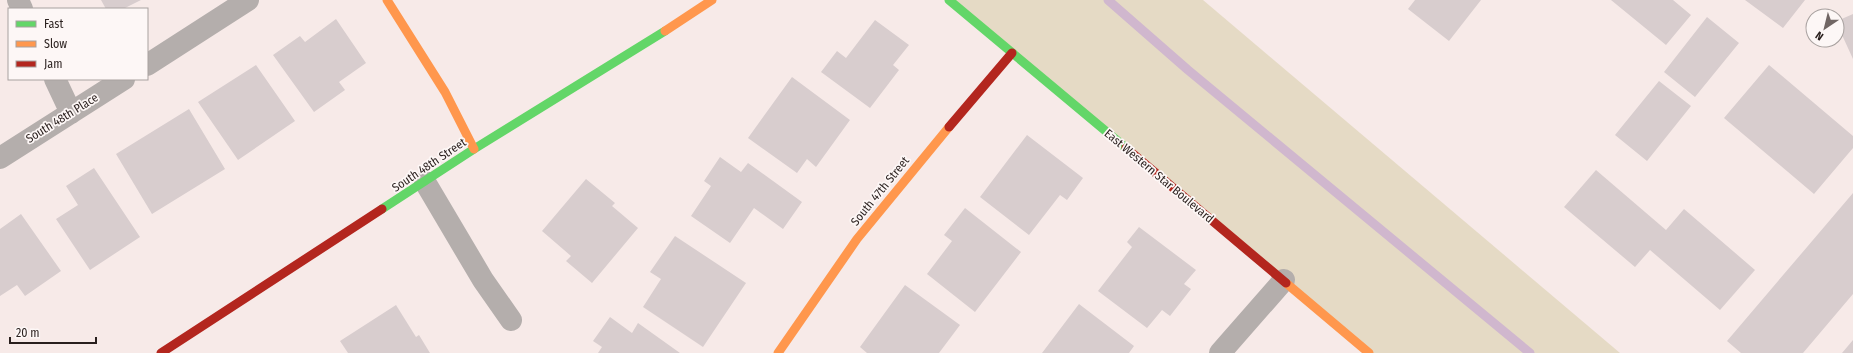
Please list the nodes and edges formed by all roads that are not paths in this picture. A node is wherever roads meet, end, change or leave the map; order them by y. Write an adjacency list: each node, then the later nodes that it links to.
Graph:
1 (248, 0): 6 (street)
2 (387, 0): 10 (street)
3 (712, 0): 10 (street, South 48th Street)
4 (949, 0): 5 (street, East Western Star Boulevard)
5 (1012, 53): 13 (street, East Western Star Boulevard); 16 (street, South 47th Street)
6 (148, 63)
7 (56, 80): 9 (street)
8 (122, 80): 9 (street, South 48th Place)
9 (72, 113): 11 (street, South 48th Place)
10 (474, 149): 12 (street, South 48th Street)
11 (0, 158)
12 (425, 182): 14 (street); 15 (street, South 48th Street)
13 (1284, 280): 17 (street); 18 (street, East Western Star Boulevard)
14 (511, 320)
15 (161, 353)
16 (778, 353)
17 (1220, 353)
18 (1369, 353)

